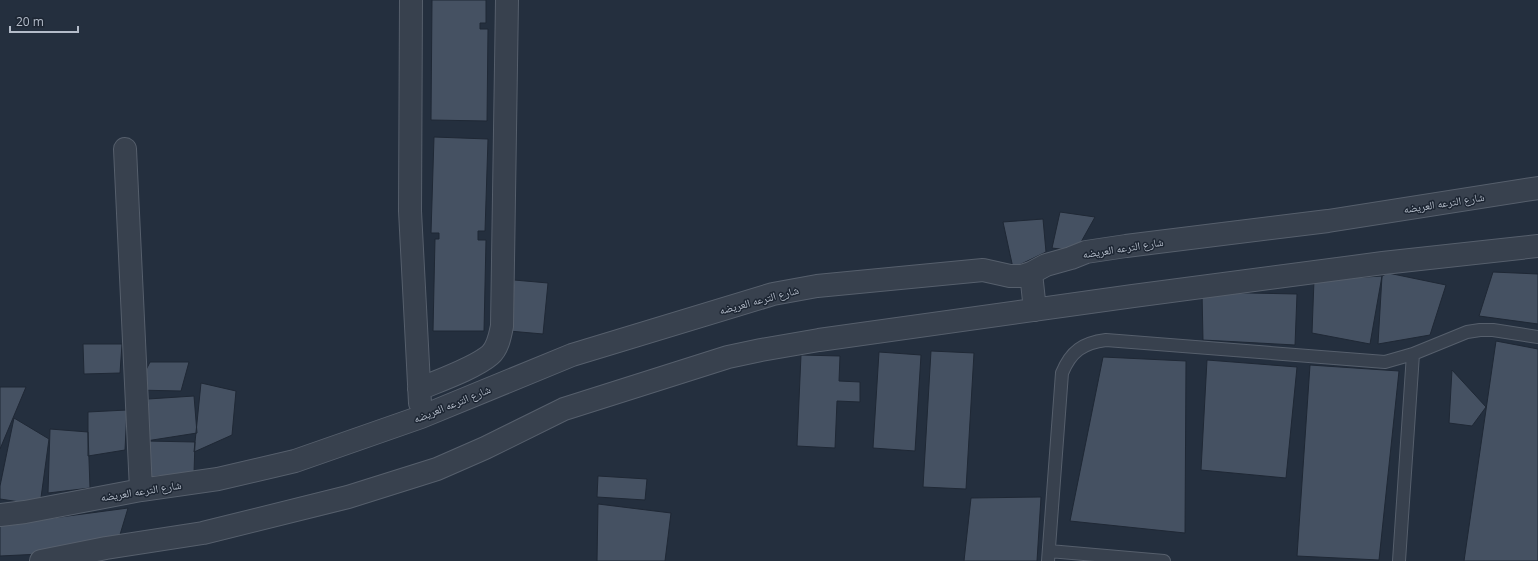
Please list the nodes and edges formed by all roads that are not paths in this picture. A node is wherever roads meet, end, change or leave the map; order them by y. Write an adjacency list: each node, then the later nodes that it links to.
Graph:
1 (411, 0): 10 (street)
2 (507, 0): 10 (street)
3 (125, 148): 12 (street)
4 (1538, 188): 6 (street, شارع الترعه العريضه)
5 (1538, 246): 7 (street)
6 (1031, 274): 7 (street); 11 (street, شارع الترعه العريضه)
7 (1035, 310): 15 (street)
8 (1538, 337): 9 (lane)
9 (1413, 354): 14 (lane); 17 (lane)
10 (419, 389): 11 (street)
11 (420, 417): 12 (street, شارع الترعه العريضه)
12 (140, 490): 13 (street, شارع الترعه العريضه)
13 (0, 515)
14 (1048, 556): 16 (lane)
15 (41, 561)
16 (1164, 561)
17 (1399, 561)

